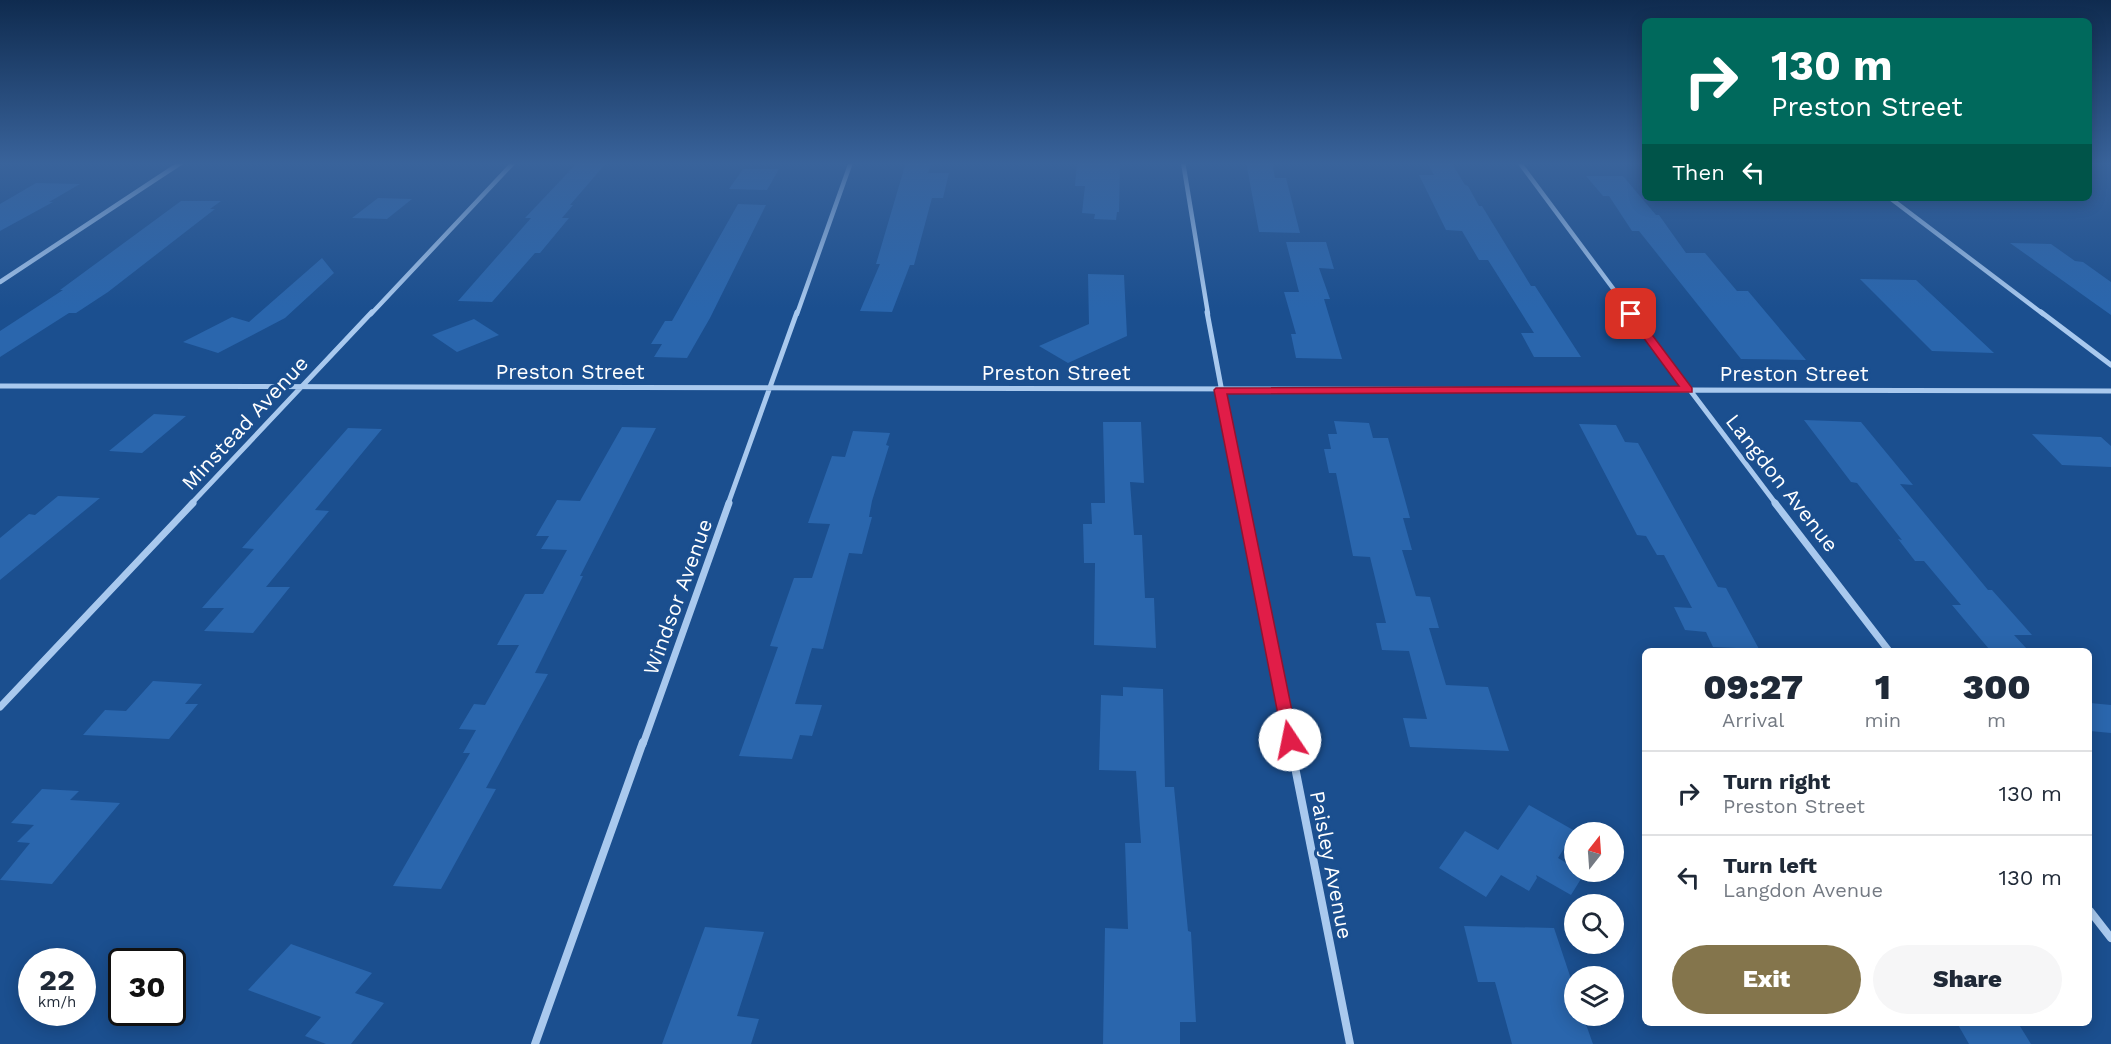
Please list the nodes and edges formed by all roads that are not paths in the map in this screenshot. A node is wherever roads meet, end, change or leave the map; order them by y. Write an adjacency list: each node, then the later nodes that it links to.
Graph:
1 (108, 211): 7 (street)
2 (468, 211): 10 (street, Minstead Avenue)
3 (834, 211): 11 (street, Windsor Avenue)
4 (1191, 211): 12 (street, Paisley Avenue)
5 (1555, 211): 13 (street, Langdon Avenue)
6 (1907, 211): 8 (street)
7 (0, 282)
8 (2111, 365)
9 (0, 386): 10 (street, Preston Street)
10 (300, 388): 11 (street, Preston Street); 16 (street, Minstead Avenue)
11 (770, 389): 12 (street, Preston Street); 19 (street, Windsor Avenue)
12 (1220, 390): 13 (street, Preston Street); 20 (street, Paisley Avenue)
13 (1688, 390): 14 (street, Preston Street); 15 (street, Langdon Avenue)
14 (2111, 391)
15 (1887, 648)
16 (0, 707)
17 (2092, 914): 18 (street)
18 (2111, 938)
19 (535, 1044)
20 (1350, 1044)

